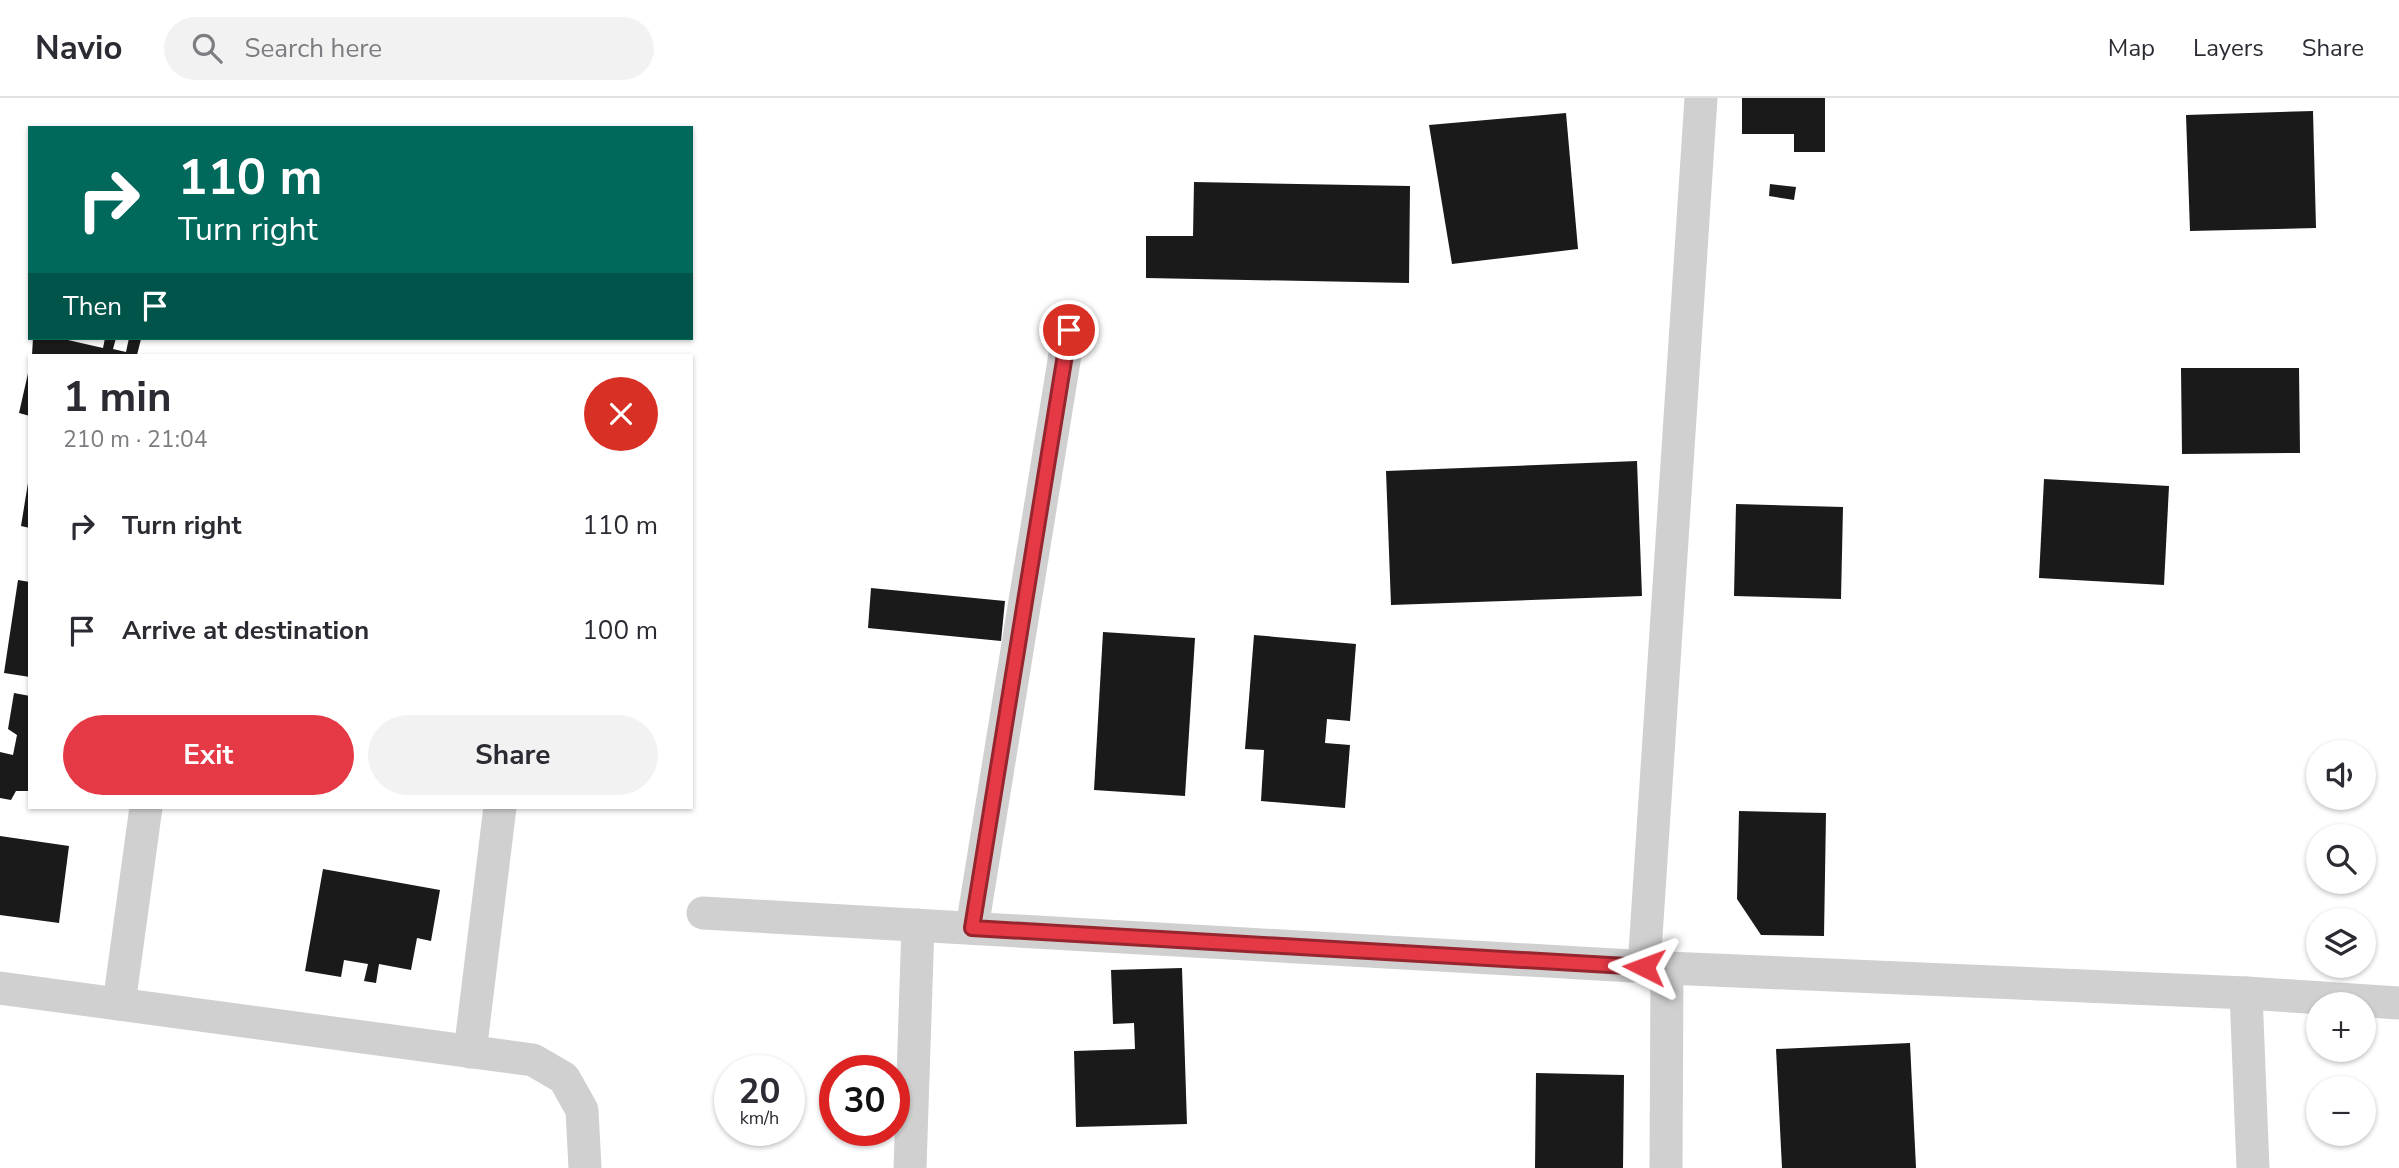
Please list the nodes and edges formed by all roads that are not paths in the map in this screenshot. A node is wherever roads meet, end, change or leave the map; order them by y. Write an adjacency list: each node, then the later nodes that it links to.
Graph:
1 (1701, 98): 8 (street)
2 (1069, 330): 7 (street)
3 (146, 809): 12 (street)
4 (500, 809): 13 (street)
5 (703, 913): 6 (street)
6 (918, 925): 7 (street); 15 (street)
7 (972, 928): 8 (street)
8 (1655, 968): 10 (street); 16 (street)
9 (0, 988): 12 (street)
10 (2246, 993): 11 (street); 17 (street)
11 (2399, 1003)
12 (118, 1004): 13 (street)
13 (470, 1052): 14 (street)
14 (585, 1168)
15 (910, 1168)
16 (1666, 1168)
17 (2253, 1168)

